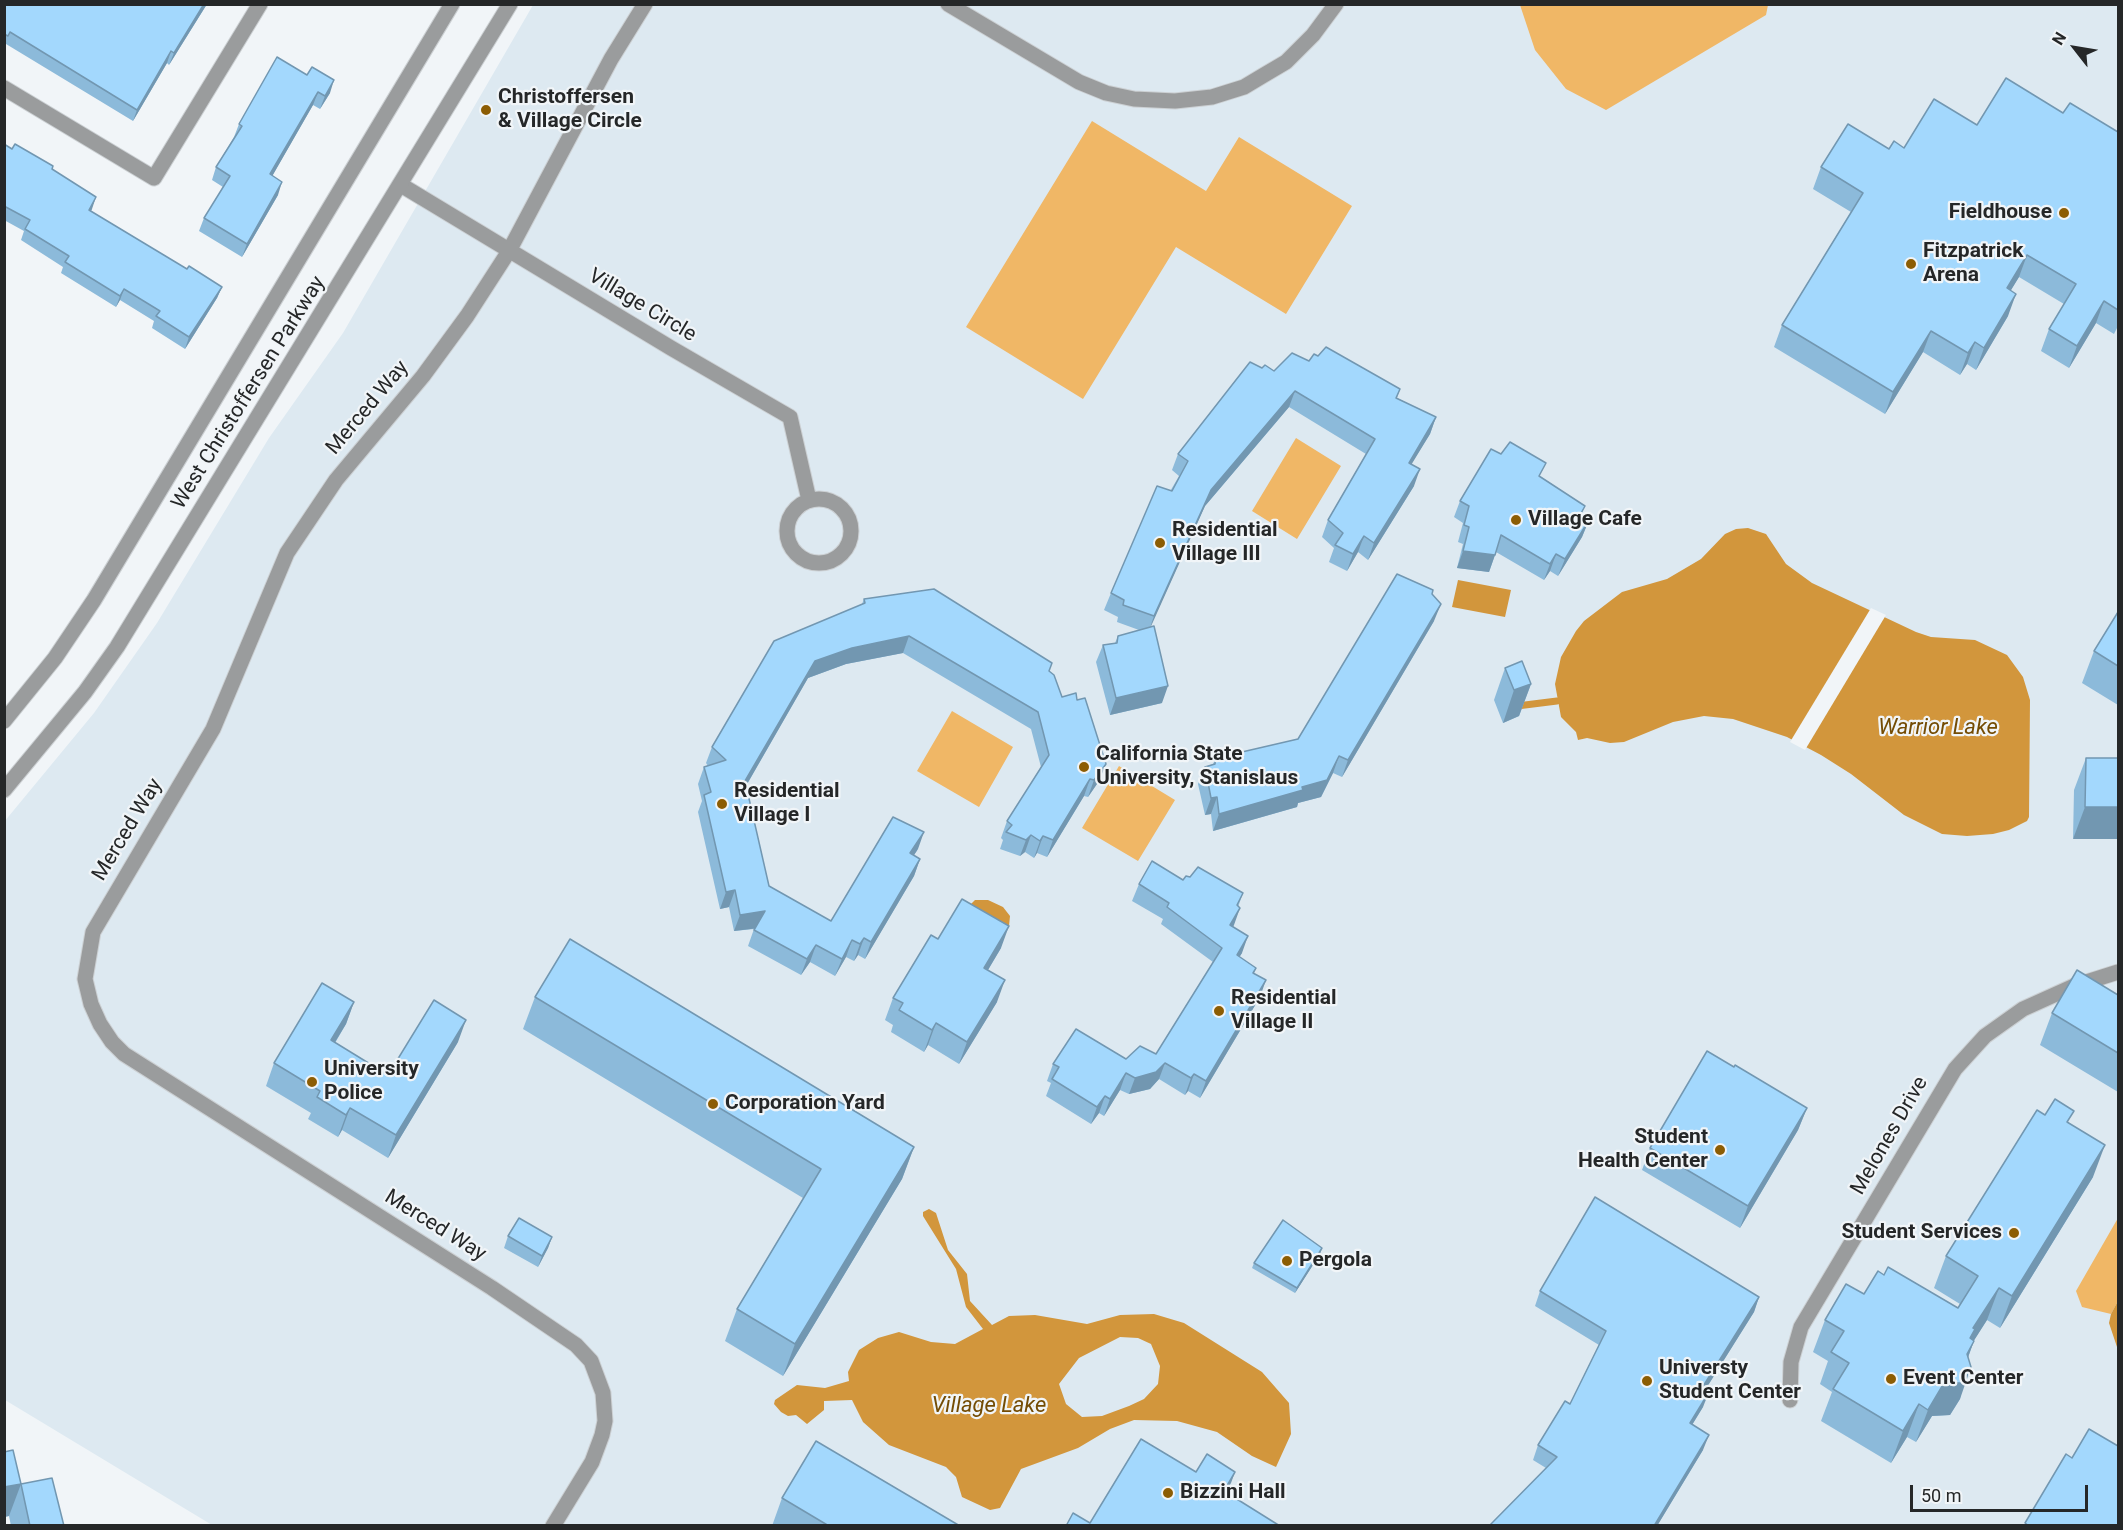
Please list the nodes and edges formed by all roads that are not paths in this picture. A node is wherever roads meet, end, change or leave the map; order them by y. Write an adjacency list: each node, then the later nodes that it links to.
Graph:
1 (260, 4): 7 (street)
2 (452, 4): 11 (street, West Christoffersen Parkway)
3 (510, 4): 8 (street, West Christoffersen Parkway)
4 (645, 4): 9 (street, Merced Way)
5 (948, 4): 6 (street)
6 (1336, 4)
7 (4, 88)
8 (401, 185): 9 (street, Village Circle); 12 (street, West Christoffersen Parkway)
9 (509, 251): 10 (street, Village Circle); 15 (street, Merced Way)
10 (809, 500): 10 (street)
11 (4, 721)
12 (4, 790)
13 (2118, 972): 14 (street, Melones Drive)
14 (1790, 1400)
15 (553, 1526)

